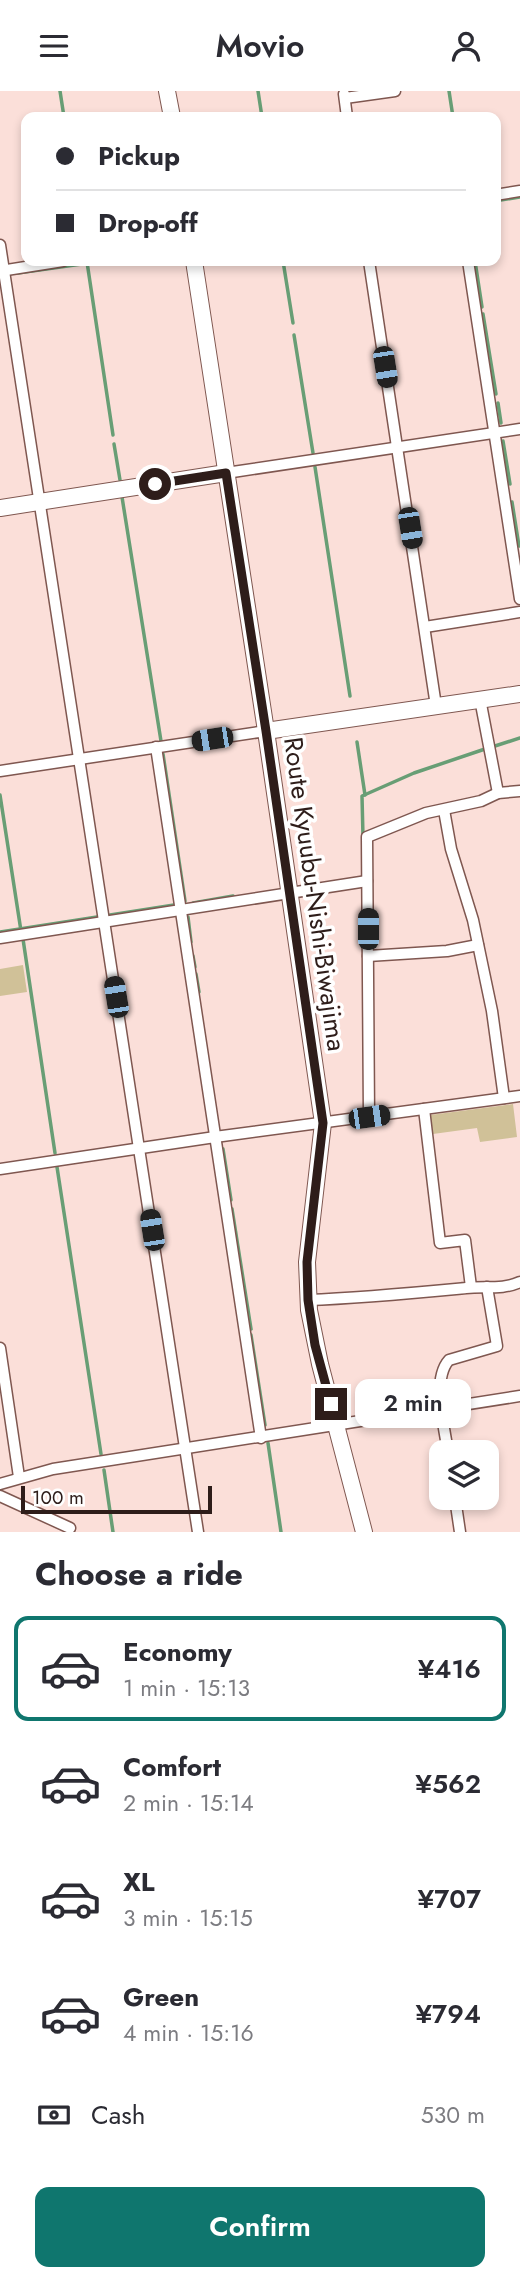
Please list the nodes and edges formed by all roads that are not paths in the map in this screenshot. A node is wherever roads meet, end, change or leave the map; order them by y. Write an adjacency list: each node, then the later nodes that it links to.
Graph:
1 (167, 91): 4 (main road)
2 (395, 91): 3 (street)
3 (344, 95)
4 (171, 112)
5 (520, 191): 6 (street)
6 (501, 194)
7 (0, 246): 12 (street)
8 (29, 266): 12 (street)
9 (195, 266): 16 (main road, Route Kyuubu-Nishi-Biwajima)
10 (370, 266): 15 (street)
11 (469, 266): 14 (street)
12 (2, 270): 17 (street)
13 (520, 429): 14 (street)
14 (495, 433): 15 (street); 19 (street)
15 (397, 448): 16 (street); 22 (street)
16 (226, 473): 17 (main road); 26 (main road, Route Kyuubu-Nishi-Biwajima)
17 (40, 502): 18 (main road); 28 (street)
18 (0, 509)
19 (516, 551): 20 (street)
20 (520, 599)
21 (520, 613): 22 (street)
22 (425, 627): 25 (street)
23 (520, 694): 24 (main road)
24 (480, 699): 25 (main road); 31 (street)
25 (436, 706): 26 (main road)
26 (266, 731): 27 (street); 34 (main road, Route Kyuubu-Nishi-Biwajima)
27 (156, 747): 28 (street); 35 (street)
28 (79, 759): 29 (street); 36 (street)
29 (0, 771)
30 (520, 791): 31 (street)
31 (498, 793): 32 (street)
32 (444, 810): 33 (street); 38 (street)
33 (367, 881): 34 (street); 39 (street)
34 (290, 894): 35 (street); 44 (main road, Route Kyuubu-Nishi-Biwajima)
35 (181, 910): 36 (street); 45 (street)
36 (104, 922): 37 (street); 46 (street)
37 (0, 938)
38 (478, 945): 39 (street); 41 (street)
39 (368, 956): 43 (street)
40 (520, 1096): 41 (street)
41 (504, 1098): 42 (street)
42 (424, 1109): 43 (street); 49 (street)
43 (369, 1117): 44 (street)
44 (323, 1123): 45 (street); 51 (main road, Route Kyuubu-Nishi-Biwajima)
45 (215, 1137): 46 (street); 57 (street)
46 (139, 1148): 47 (street); 59 (street)
47 (0, 1169)
48 (520, 1282): 50 (street)
49 (471, 1287): 50 (street); 51 (street)
50 (486, 1287): 55 (street)
51 (308, 1300): 56 (main road, Route Kyuubu-Nishi-Biwajima)
52 (0, 1348): 53 (street)
53 (1, 1367): 60 (street)
54 (520, 1396): 55 (street)
55 (442, 1408): 56 (street); 58 (street)
56 (337, 1426): 57 (street); 66 (main road, Route Kyuubu-Nishi-Biwajima)
57 (261, 1438): 59 (street)
58 (446, 1440)
59 (185, 1449): 60 (street); 65 (street)
60 (19, 1478): 61 (street)
61 (0, 1485)
62 (0, 1496): 64 (street)
63 (457, 1510): 67 (street)
64 (70, 1528)
65 (198, 1532)
66 (364, 1532)
67 (460, 1532)

